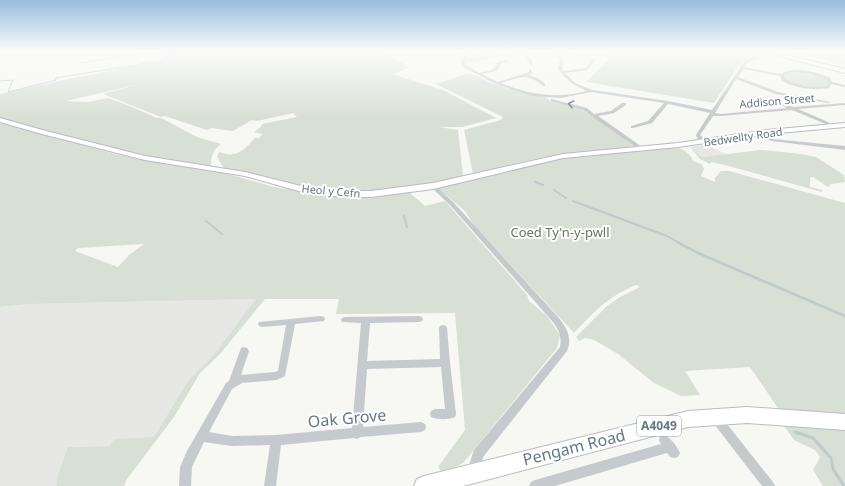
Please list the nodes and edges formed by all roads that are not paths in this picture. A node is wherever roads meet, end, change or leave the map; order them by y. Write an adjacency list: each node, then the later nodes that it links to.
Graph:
1 (479, 74): 10 (street)
2 (529, 74): 7 (street)
3 (564, 74): 14 (street)
4 (738, 74): 9 (street)
5 (770, 74): 8 (street)
6 (815, 74): 12 (street)
7 (526, 75): 10 (street); 11 (street)
8 (782, 76): 12 (street)
9 (736, 78): 19 (street); 22 (street)
10 (497, 83): 15 (street)
11 (542, 84)
12 (830, 84): 13 (street)
13 (845, 86)
14 (591, 91): 15 (street); 17 (street, Addison Street)
15 (549, 96): 23 (street, one-way to 15)
16 (775, 101): 21 (street)
17 (668, 102): 22 (street, Addison Street); 26 (street)
18 (624, 104): 23 (street)
19 (838, 104): 20 (street, Addison Street); 21 (street, Addison Street)
20 (845, 104)
21 (793, 109): 22 (street, Addison Street); 27 (street)
22 (712, 113): 29 (street)
23 (594, 115): 30 (street)
24 (0, 120): 32 (street, Heol y Cefn)
25 (845, 125): 27 (street, Bedwellty Road)
26 (634, 126)
27 (833, 126): 28 (street, Bedwellty Road)
28 (752, 134): 29 (street, Bedwellty Road); 31 (street)
29 (706, 142): 30 (street, Bedwellty Road)
30 (642, 148): 32 (street, Heol y Cefn)
31 (845, 148)
32 (433, 186): 52 (street)
33 (321, 319): 37 (street)
34 (419, 319): 36 (street)
35 (345, 320): 36 (street)
36 (366, 320): 42 (street)
37 (291, 322): 38 (street); 43 (street)
38 (262, 324)
39 (443, 328): 41 (street)
40 (244, 351): 43 (street)
41 (445, 363): 42 (street); 44 (street)
42 (363, 366): 48 (street)
43 (234, 381): 49 (street)
44 (435, 414)
45 (714, 415): 46 (main road, Pengam Road / A4049); 52 (main road, Pengam Road / A4049); 57 (street)
46 (845, 422)
47 (421, 427): 48 (street, Oak Grove)
48 (357, 434): 50 (street, Oak Grove)
49 (201, 436): 50 (street, Oak Grove); 54 (street)
50 (276, 440): 55 (street)
51 (669, 447): 56 (street)
52 (477, 472): 53 (main road, Pengam Road / A4049)
53 (430, 485)
54 (185, 486)
55 (270, 486)
56 (535, 486)
57 (769, 486)

